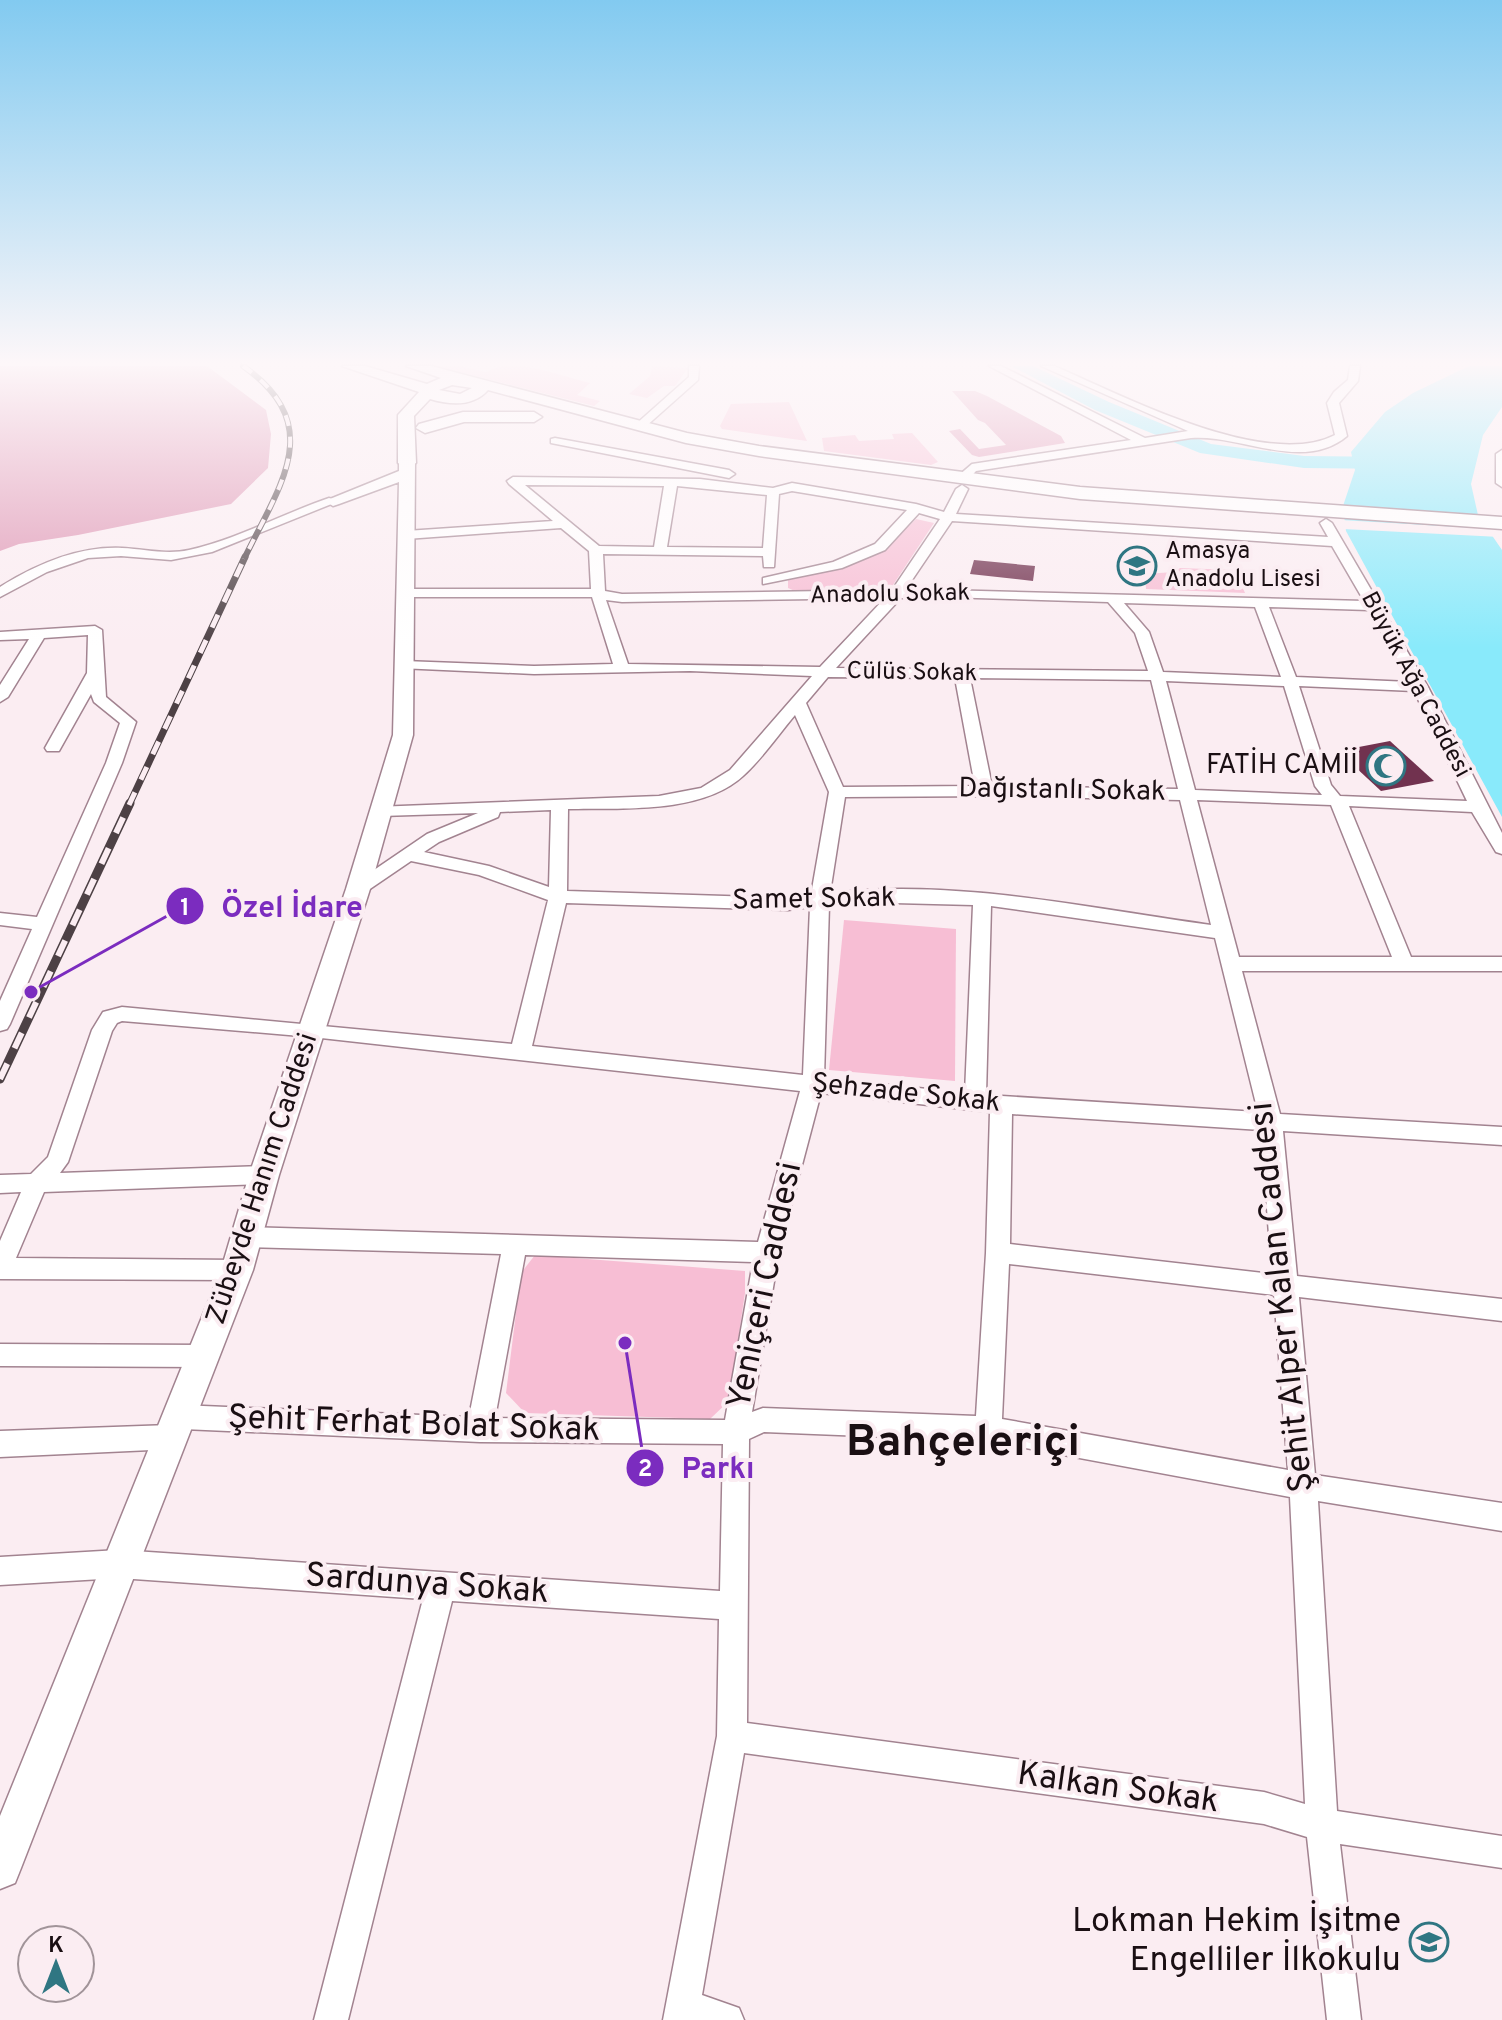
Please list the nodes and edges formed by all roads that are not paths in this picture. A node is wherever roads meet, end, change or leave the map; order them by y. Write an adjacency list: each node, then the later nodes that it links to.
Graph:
1 (403, 460): 9 (highway)
2 (407, 460): 9 (highway)
3 (413, 460): 9 (highway)
4 (654, 460): 13 (street)
5 (766, 460): 12 (highway)
6 (816, 460): 12 (highway)
7 (1023, 460): 12 (street)
8 (1502, 460): 11 (street)
9 (407, 476): 15 (main road); 21 (main road, Zübeyde Hanım Caddesi)
10 (671, 483): 14 (street); 18 (street); 22 (street)
11 (1502, 483)
12 (962, 484): 17 (street); 19 (highway)
13 (792, 487): 14 (street); 16 (street)
14 (773, 492): 24 (street)
15 (333, 501): 26 (street)
16 (916, 508): 17 (street); 25 (street)
17 (948, 517): 19 (street); 29 (street)
18 (561, 524): 21 (street); 23 (street)
19 (1334, 525): 20 (highway); 32 (street, Büyük Ağa Caddesi)
20 (1497, 528)
21 (406, 535): 27 (main road, Zübeyde Hanım Caddesi)
22 (660, 549): 23 (street); 24 (street)
23 (596, 550): 28 (street)
24 (770, 552): 25 (street)
25 (768, 589): 28 (street, Anadolu Sokak); 29 (street, Anadolu Sokak)
26 (0, 593)
27 (405, 593): 28 (street, Anadolu Sokak); 35 (main road, Zübeyde Hanım Caddesi)
28 (598, 595): 36 (street)
29 (895, 596): 30 (street, Anadolu Sokak); 37 (street)
30 (1113, 599): 31 (street, Anadolu Sokak); 40 (street, Şehit Alper Kalan Caddesi)
31 (1260, 602): 32 (street, Anadolu Sokak); 41 (street)
32 (1375, 606): 42 (street, Büyük Ağa Caddesi)
33 (40, 632): 34 (street); 38 (street); 43 (street)
34 (0, 636)
35 (404, 665): 36 (street, Cülüs Sokak); 53 (main road, Zübeyde Hanım Caddesi)
36 (622, 668): 37 (street, Cülüs Sokak)
37 (824, 672): 39 (street, Cülüs Sokak); 44 (street)
38 (95, 673): 45 (street); 61 (street)
39 (962, 674): 40 (street, Cülüs Sokak); 46 (street)
40 (1157, 676): 41 (street, Cülüs Sokak); 48 (street, Şehit Alper Kalan Caddesi)
41 (1290, 681): 42 (street, Cülüs Sokak); 49 (street)
42 (1420, 687): 52 (street, Büyük Ağa Caddesi)
43 (0, 697)
44 (798, 703): 47 (street); 50 (street)
45 (53, 748)
46 (984, 789): 47 (street, Dağıstanlı Sokak); 48 (street, Dağıstanlı Sokak)
47 (837, 792): 58 (street, Yeniçeri Caddesi)
48 (1188, 793): 49 (street, Dağıstanlı Sokak); 62 (street, Şehit Alper Kalan Caddesi)
49 (1334, 800): 52 (street, Dağıstanlı Sokak); 63 (street)
50 (560, 805): 51 (street); 57 (street)
51 (519, 806): 53 (street); 55 (street)
52 (1478, 807): 54 (street, Büyük Ağa Caddesi)
53 (381, 811): 56 (main road, Zübeyde Hanım Caddesi)
54 (1502, 848)
55 (408, 855): 56 (street); 57 (street, Samet Sokak)
56 (358, 889): 67 (main road, Zübeyde Hanım Caddesi)
57 (558, 897): 58 (street, Samet Sokak); 68 (street)
58 (820, 898): 59 (street, Samet Sokak); 69 (street, Yeniçeri Caddesi)
59 (982, 899): 62 (street, Samet Sokak); 70 (street)
60 (0, 919): 61 (street)
61 (43, 924): 66 (street)
62 (1224, 933): 64 (street, Şehit Alper Kalan Caddesi)
63 (1404, 963): 64 (street); 65 (street)
64 (1232, 964): 72 (street, Şehit Alper Kalan Caddesi)
65 (1502, 964)
66 (2, 1017)
67 (312, 1030): 68 (street, Şehzade Sokak); 74 (main road, Zübeyde Hanım Caddesi); 75 (street, Şehzade Sokak)
68 (520, 1052): 69 (street, Şehzade Sokak)
69 (813, 1083): 70 (street, Şehzade Sokak); 79 (street, Yeniçeri Caddesi)
70 (975, 1103): 71 (street, Şehzade Sokak)
71 (1001, 1105): 72 (street, Şehzade Sokak); 80 (street)
72 (1271, 1122): 73 (street, Şehzade Sokak); 83 (street, Şehit Alper Kalan Caddesi)
73 (1502, 1136)
74 (264, 1175): 75 (street); 77 (main road, Zübeyde Hanım Caddesi)
75 (36, 1183): 76 (street); 81 (street)
76 (0, 1184)
77 (246, 1237): 78 (street); 82 (main road, Zübeyde Hanım Caddesi)
78 (515, 1245): 79 (street); 89 (street)
79 (767, 1252): 90 (street, Yeniçeri Caddesi)
80 (998, 1253): 83 (street); 88 (street)
81 (0, 1268): 82 (street)
82 (237, 1270): 86 (main road, Zübeyde Hanım Caddesi)
83 (1286, 1287): 84 (street); 92 (street, Şehit Alper Kalan Caddesi)
84 (1502, 1310)
85 (0, 1355): 86 (street)
86 (205, 1356): 87 (main road, Zübeyde Hanım Caddesi)
87 (176, 1427): 89 (street, Şehit Ferhat Bolat Sokak); 91 (street, Şehit Ferhat Bolat Sokak); 94 (main road, Zübeyde Hanım Caddesi)
88 (988, 1429): 90 (street, Şehit Ferhat Bolat Sokak); 92 (street, Şehit Ferhat Bolat Sokak)
89 (480, 1430): 90 (street, Şehit Ferhat Bolat Sokak)
90 (736, 1432): 97 (street, Yeniçeri Caddesi)
91 (0, 1444)
92 (1303, 1486): 93 (street, Şehit Ferhat Bolat Sokak); 99 (street, Şehit Alper Kalan Caddesi)
93 (1502, 1517)
94 (119, 1564): 95 (street, Sardunya Sokak); 96 (street, Sardunya Sokak); 101 (main road, Zübeyde Hanım Caddesi)
95 (0, 1571)
96 (441, 1586): 97 (street, Sardunya Sokak); 103 (street)
97 (735, 1606): 98 (street, Yeniçeri Caddesi)
98 (732, 1736): 99 (street, Kalkan Sokak); 102 (street, Yeniçeri Caddesi)
99 (1322, 1825): 100 (street, Kalkan Sokak); 105 (street, Şehit Alper Kalan Caddesi)
100 (1502, 1852)
101 (0, 1868)
102 (681, 2013): 104 (street)
103 (331, 2020)
104 (727, 2020)
105 (1344, 2020)

